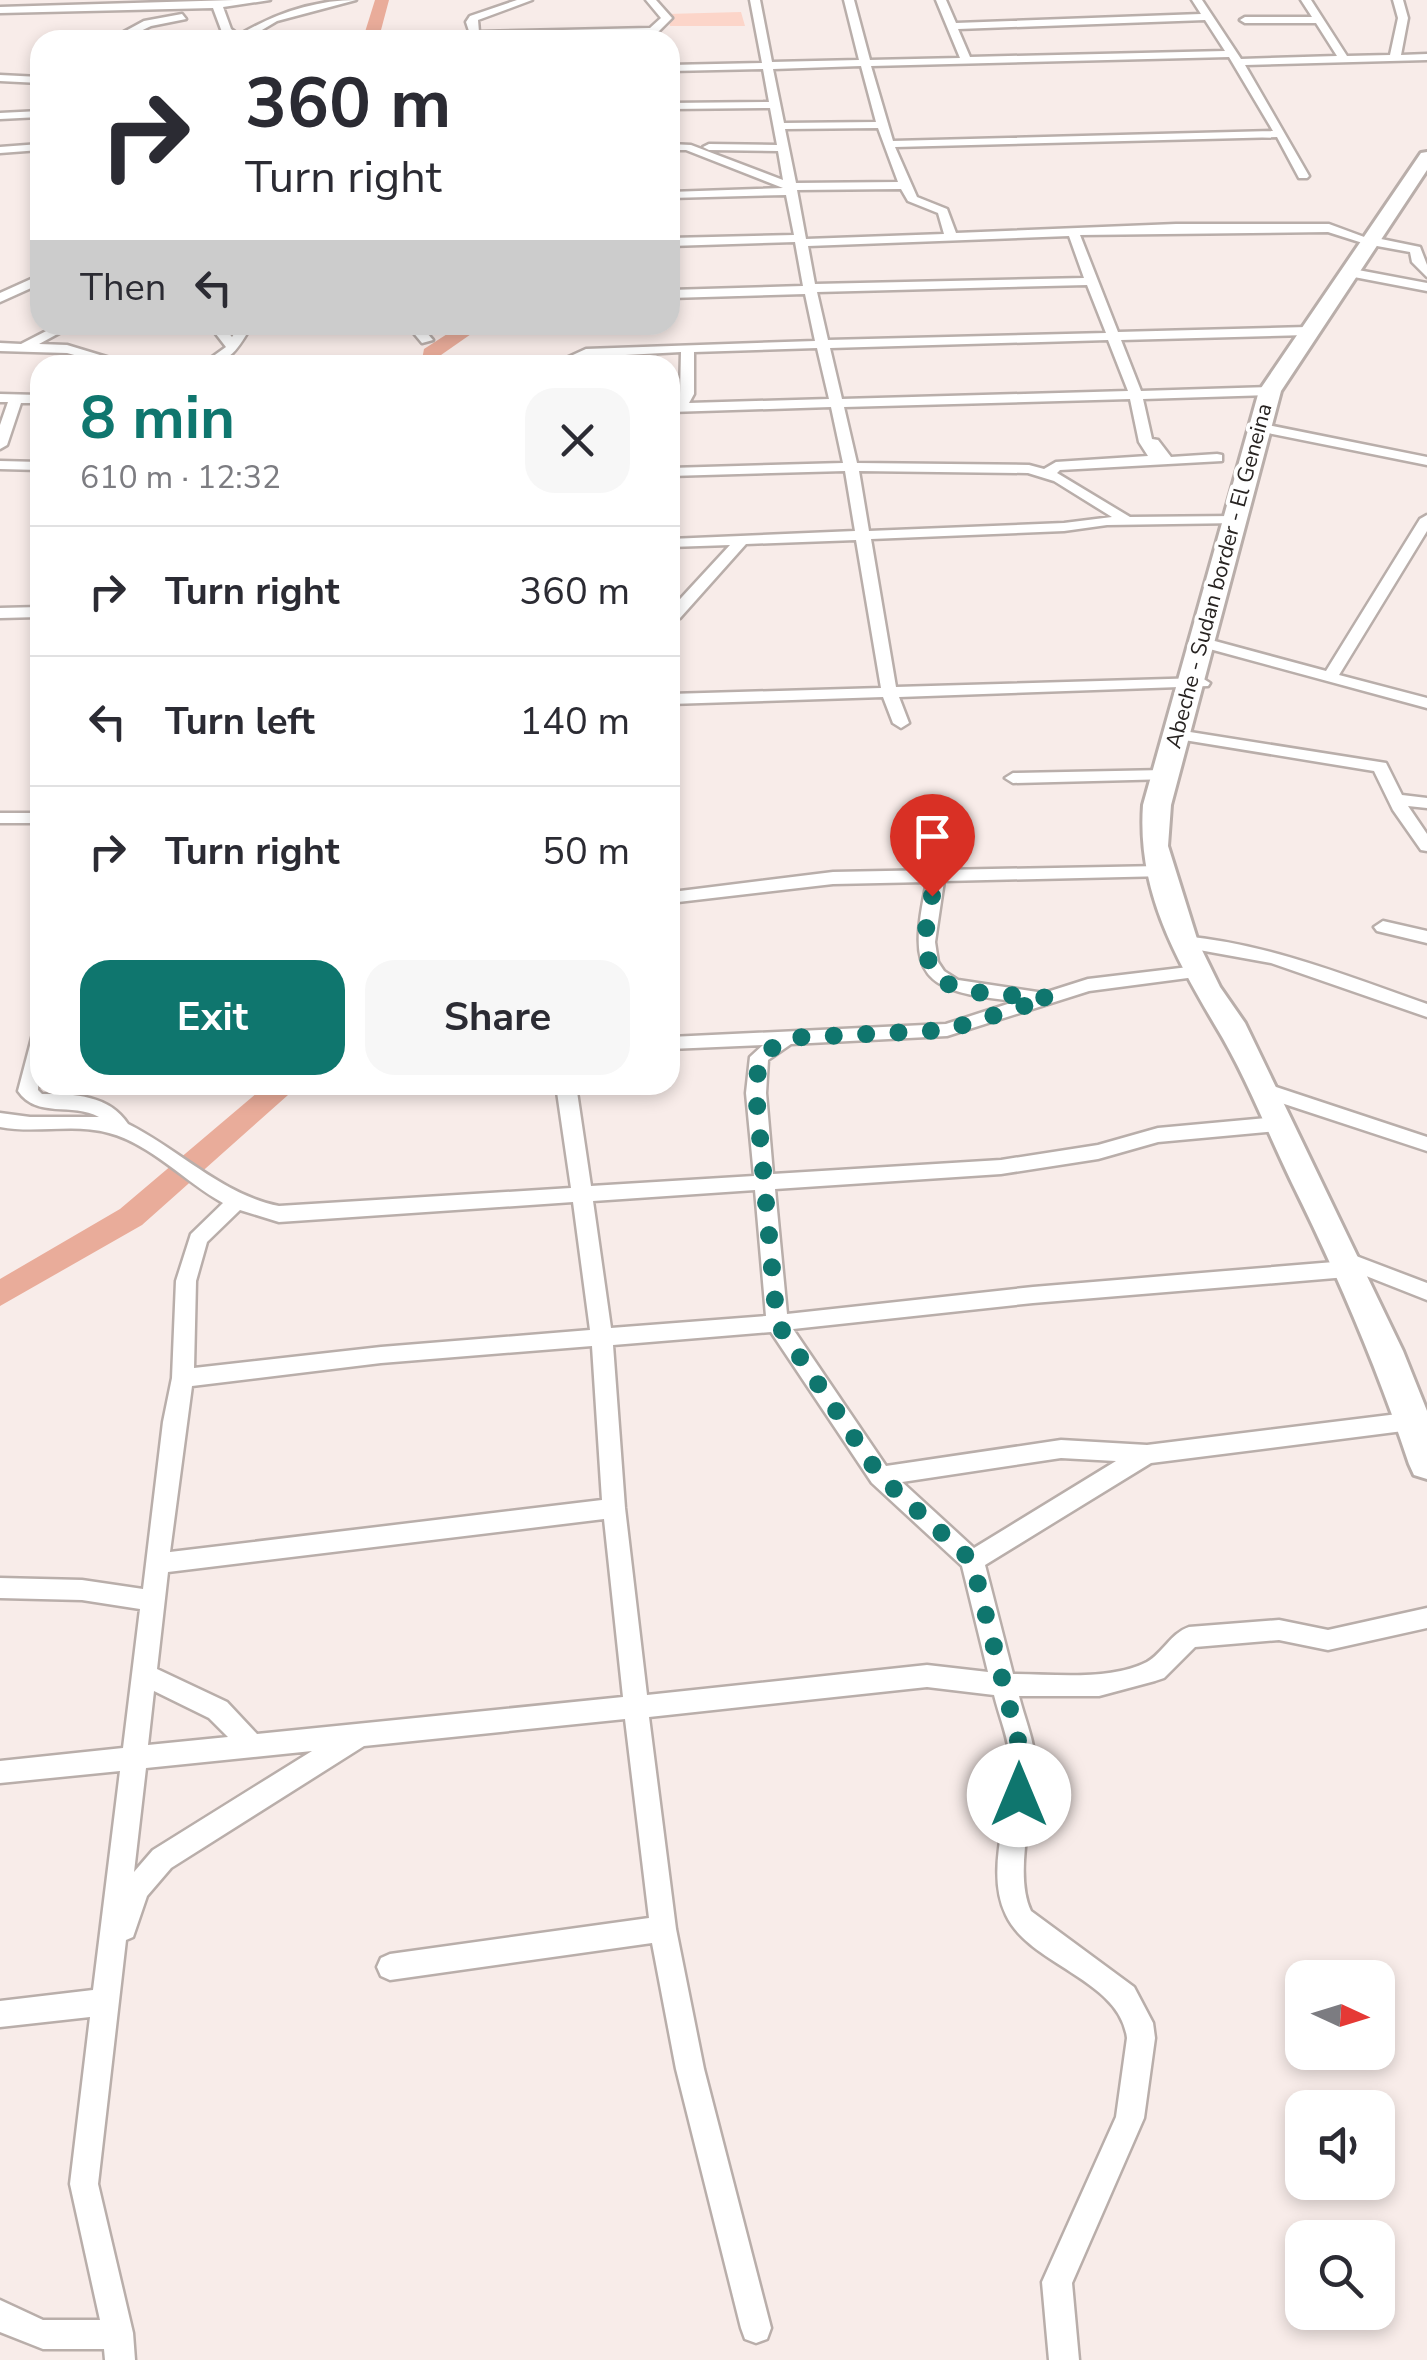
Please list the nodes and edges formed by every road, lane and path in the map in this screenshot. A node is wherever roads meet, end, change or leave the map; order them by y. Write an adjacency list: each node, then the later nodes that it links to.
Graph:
1 (50, 0): 13 (street)
2 (265, 0): 12 (street)
3 (352, 0): 24 (street)
4 (527, 0): 25 (street)
5 (651, 0): 26 (street)
6 (755, 0): 33 (street)
7 (849, 0): 32 (street)
8 (941, 0): 21 (street)
9 (1197, 0): 18 (street)
10 (1306, 0): 20 (street)
11 (1398, 0): 29 (street)
12 (224, 3): 14 (street); 23 (street)
13 (29, 5): 15 (street); 16 (street); 17 (street)
14 (204, 6): 15 (street); 22 (street)
15 (135, 7): 22 (street)
16 (0, 10)
17 (0, 18)
18 (1208, 18): 21 (street); 28 (street)
19 (1245, 20): 20 (street)
20 (1320, 20): 30 (street)
21 (952, 26): 31 (street)
22 (132, 30)
23 (226, 30)
24 (256, 30)
25 (473, 30)
26 (659, 30)
27 (1427, 57): 29 (street)
28 (1233, 58): 30 (street); 31 (street); 43 (street)
29 (1395, 58): 30 (street)
30 (1344, 59)
31 (966, 60): 32 (street)
32 (866, 64): 33 (street); 41 (street)
33 (764, 65): 34 (street); 37 (street)
34 (680, 67)
35 (0, 78): 36 (street)
36 (30, 80)
37 (776, 105): 38 (street); 42 (street)
38 (680, 106)
39 (30, 115): 40 (street)
40 (0, 119)
41 (884, 125): 42 (street); 44 (street)
42 (780, 126): 48 (street)
43 (1280, 134): 44 (street); 51 (street)
44 (890, 144): 53 (street)
45 (680, 147): 46 (street)
46 (687, 147): 48 (street); 54 (street)
47 (30, 148): 49 (street)
48 (784, 148): 54 (street)
49 (0, 150)
50 (1427, 158): 60 (highway, Abeche - Sudan border - El Geneina)
51 (1303, 176)
52 (1427, 176): 60 (highway, Abeche - Sudan border - El Geneina)
53 (905, 185): 54 (street); 57 (street)
54 (791, 189): 55 (street); 58 (street)
55 (680, 195)
56 (1073, 232): 57 (street); 60 (street); 63 (street)
57 (951, 236): 58 (street)
58 (800, 240): 59 (street); 66 (street)
59 (680, 242)
60 (1375, 242): 61 (street); 62 (highway, Abeche - Sudan border - El Geneina); 69 (highway, Abeche - Sudan border - El Geneina)
61 (1427, 273)
62 (1358, 274): 65 (street); 84 (highway, Abeche - Sudan border - El Geneina)
63 (1093, 281): 66 (street); 74 (street)
64 (30, 284): 68 (street)
65 (1427, 287)
66 (810, 289): 67 (street); 76 (street)
67 (680, 294)
68 (0, 298)
69 (1307, 331): 74 (street); 84 (highway, Abeche - Sudan border - El Geneina)
70 (48, 335): 77 (street)
71 (223, 335): 79 (street)
72 (237, 335): 79 (street)
73 (423, 335): 75 (street)
74 (1114, 335): 76 (street); 86 (street)
75 (428, 340)
76 (823, 343): 80 (street); 91 (street)
77 (25, 346): 78 (street); 81 (street)
78 (0, 348)
79 (233, 348): 82 (street)
80 (688, 348): 83 (street); 90 (street)
81 (89, 355)
82 (223, 355)
83 (581, 355)
84 (1288, 370): 85 (highway, Abeche - Sudan border - El Geneina); 94 (highway, Abeche - Sudan border - El Geneina)
85 (1270, 391): 86 (street); 94 (highway, Abeche - Sudan border - El Geneina)
86 (1136, 394): 91 (street); 93 (street)
87 (0, 398): 88 (street)
88 (16, 398): 89 (street); 95 (street)
89 (30, 399)
90 (680, 402)
91 (837, 402): 92 (street); 100 (street)
92 (680, 408)
93 (1142, 420): 96 (street); 102 (street)
94 (1263, 428): 97 (street); 103 (highway, Abeche - Sudan border - El Geneina)
95 (0, 445)
96 (1216, 458)
97 (1427, 461)
98 (0, 466): 99 (street)
99 (30, 466)
100 (851, 468): 101 (street); 102 (street); 107 (street)
101 (680, 472)
102 (1048, 473): 106 (street)
103 (1251, 474): 105 (highway, Abeche - Sudan border - El Geneina); 113 (highway, Abeche - Sudan border - El Geneina)
104 (1427, 519): 114 (street)
105 (1234, 520): 106 (street); 115 (highway, Abeche - Sudan border - El Geneina)
106 (1130, 521): 107 (street)
107 (860, 536): 108 (street); 116 (street)
108 (741, 541): 109 (street); 110 (street)
109 (680, 544)
110 (680, 610)
111 (30, 612): 112 (street)
112 (0, 613)
113 (1211, 645): 114 (street); 115 (highway, Abeche - Sudan border - El Geneina)
114 (1329, 678): 118 (street)
115 (1196, 683): 116 (street); 120 (highway, Abeche - Sudan border - El Geneina); 121 (highway, Abeche - Sudan border - El Geneina)
116 (889, 691): 117 (street); 119 (street)
117 (680, 699)
118 (1427, 704)
119 (900, 723)
120 (1190, 737): 123 (street); 128 (highway, Abeche - Sudan border - El Geneina)
121 (1165, 774): 122 (street); 128 (highway, Abeche - Sudan border - El Geneina)
122 (1013, 778)
123 (1397, 800): 124 (street); 127 (street)
124 (1427, 803)
125 (0, 818): 126 (street)
126 (30, 818)
127 (1427, 846)
128 (1166, 871): 129 (street); 133 (highway, Abeche - Sudan border - El Geneina)
129 (937, 875): 130 (street); 135 (street)
130 (680, 896)
131 (1383, 927): 132 (street)
132 (1427, 937)
133 (1192, 943): 134 (highway, Abeche - Sudan border - El Geneina); 136 (street); 137 (highway, Abeche - Sudan border - El Geneina)
134 (1197, 972): 135 (street); 137 (highway, Abeche - Sudan border - El Geneina)
135 (1050, 998): 138 (street)
136 (1427, 1011)
137 (1230, 1023): 140 (highway, Abeche - Sudan border - El Geneina)
138 (786, 1038): 139 (street); 147 (street)
139 (680, 1043)
140 (1261, 1089): 144 (highway, Abeche - Sudan border - El Geneina); 146 (street)
141 (32, 1095): 145 (street)
142 (567, 1095): 148 (street)
143 (0, 1120): 145 (street)
144 (1278, 1124): 147 (street); 150 (highway, Abeche - Sudan border - El Geneina)
145 (121, 1129): 149 (street)
146 (1427, 1144)
147 (764, 1179): 148 (street); 152 (street)
148 (579, 1192): 149 (street); 153 (street)
149 (236, 1200): 154 (street)
150 (1345, 1264): 151 (street); 152 (street); 155 (highway, Abeche - Sudan border - El Geneina)
151 (1427, 1292)
152 (777, 1323): 153 (street); 158 (street)
153 (602, 1336): 154 (street); 159 (street)
154 (182, 1378): 161 (street)
155 (1420, 1425): 156 (street); 157 (highway, Abeche - Sudan border - El Geneina)
156 (1147, 1454): 158 (street); 160 (street)
157 (1427, 1464)
158 (880, 1476): 160 (street)
159 (614, 1508): 161 (street); 167 (street)
160 (972, 1561): 166 (street)
161 (158, 1563): 163 (street)
162 (0, 1588): 163 (street)
163 (153, 1601): 165 (street)
164 (1427, 1618): 166 (street)
165 (144, 1674): 169 (street); 170 (street)
166 (1005, 1685): 167 (street); 179 (street)
167 (636, 1707): 168 (street); 172 (street)
168 (361, 1734): 169 (street); 174 (street)
169 (252, 1745): 170 (street)
170 (134, 1758): 171 (street); 174 (street)
171 (0, 1772)
172 (663, 1929): 173 (street); 177 (street)
173 (390, 1967)
174 (106, 1990): 175 (street); 178 (street)
175 (0, 2014)
176 (0, 2315): 178 (street)
177 (756, 2328)
178 (119, 2346)
179 (1064, 2360)

